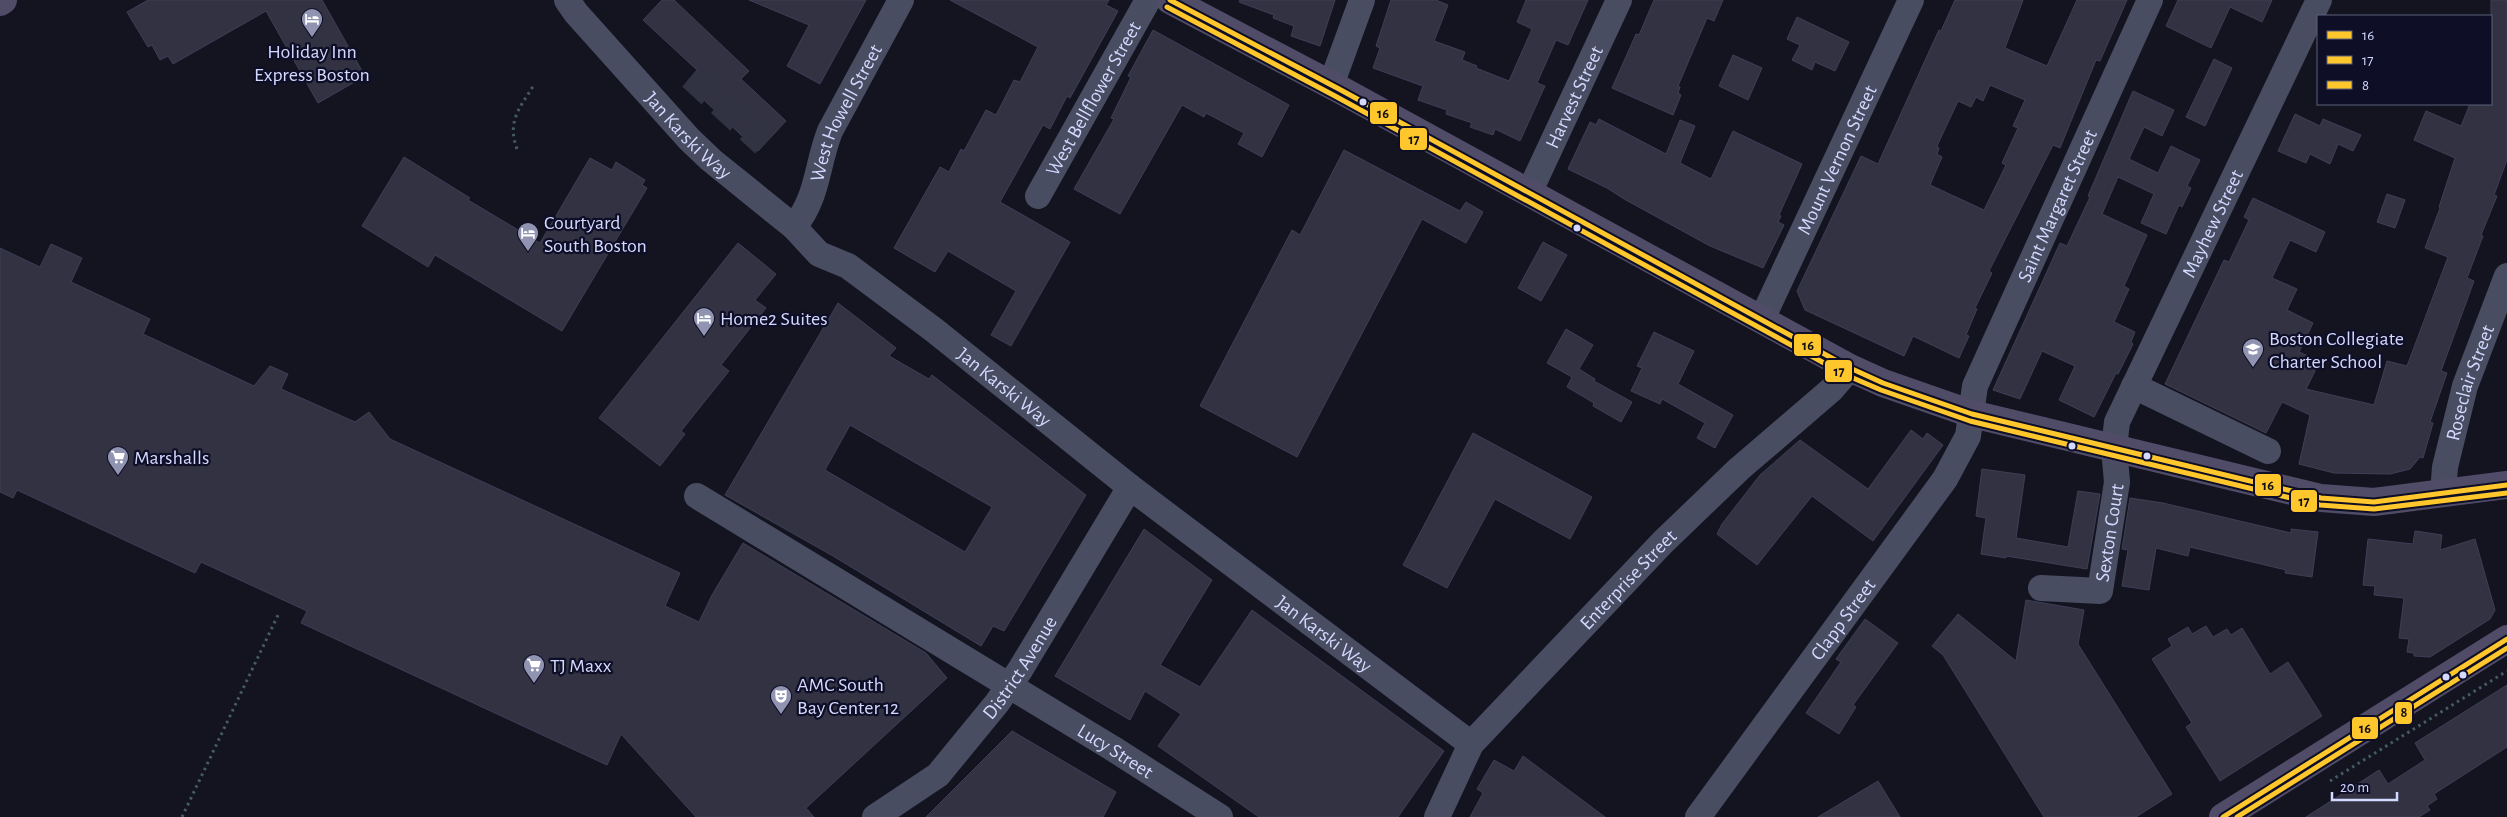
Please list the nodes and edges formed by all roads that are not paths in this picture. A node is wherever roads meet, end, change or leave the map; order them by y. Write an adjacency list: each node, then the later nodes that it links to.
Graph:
1 (567, 0): 13 (street, Jan Karski Way)
2 (901, 0): 13 (street, West Howell Street)
3 (1148, 0): 12 (street, West Bellflower Street)
4 (1170, 0): 10 (main road)
5 (1362, 0): 10 (street)
6 (1619, 0): 11 (street, Harvest Street)
7 (1910, 0): 15 (street, Mount Vernon Street)
8 (2150, 0): 18 (street, Saint Margaret Street)
9 (2319, 0): 17 (street, Mayhew Street)
10 (1331, 85): 11 (main road)
11 (1529, 193): 15 (main road)
12 (1038, 196)
13 (794, 227): 22 (street, Jan Karski Way)
14 (2507, 276): 23 (street, Roseclair Street)
15 (1762, 319): 16 (main road)
16 (1850, 368): 18 (main road); 28 (street, Enterprise Street)
17 (2134, 386): 19 (street, Mayhew Street); 20 (street)
18 (1972, 414): 19 (main road); 32 (street, Clapp Street)
19 (2114, 448): 23 (main road); 25 (street, Sexton Court)
20 (2268, 451)
21 (2507, 485): 23 (main road)
22 (1130, 488): 27 (street, District Avenue); 28 (street, Jan Karski Way)
23 (2443, 494)
24 (697, 496): 27 (street, Lucy Street)
25 (2041, 588)
26 (2507, 639): 33 (main road)
27 (1009, 687): 29 (street, District Avenue); 30 (street, Lucy Street)
28 (1471, 744): 31 (street, Enterprise Street)
29 (875, 817)
30 (1220, 817)
31 (1437, 817)
32 (1698, 817)
33 (2223, 817)

